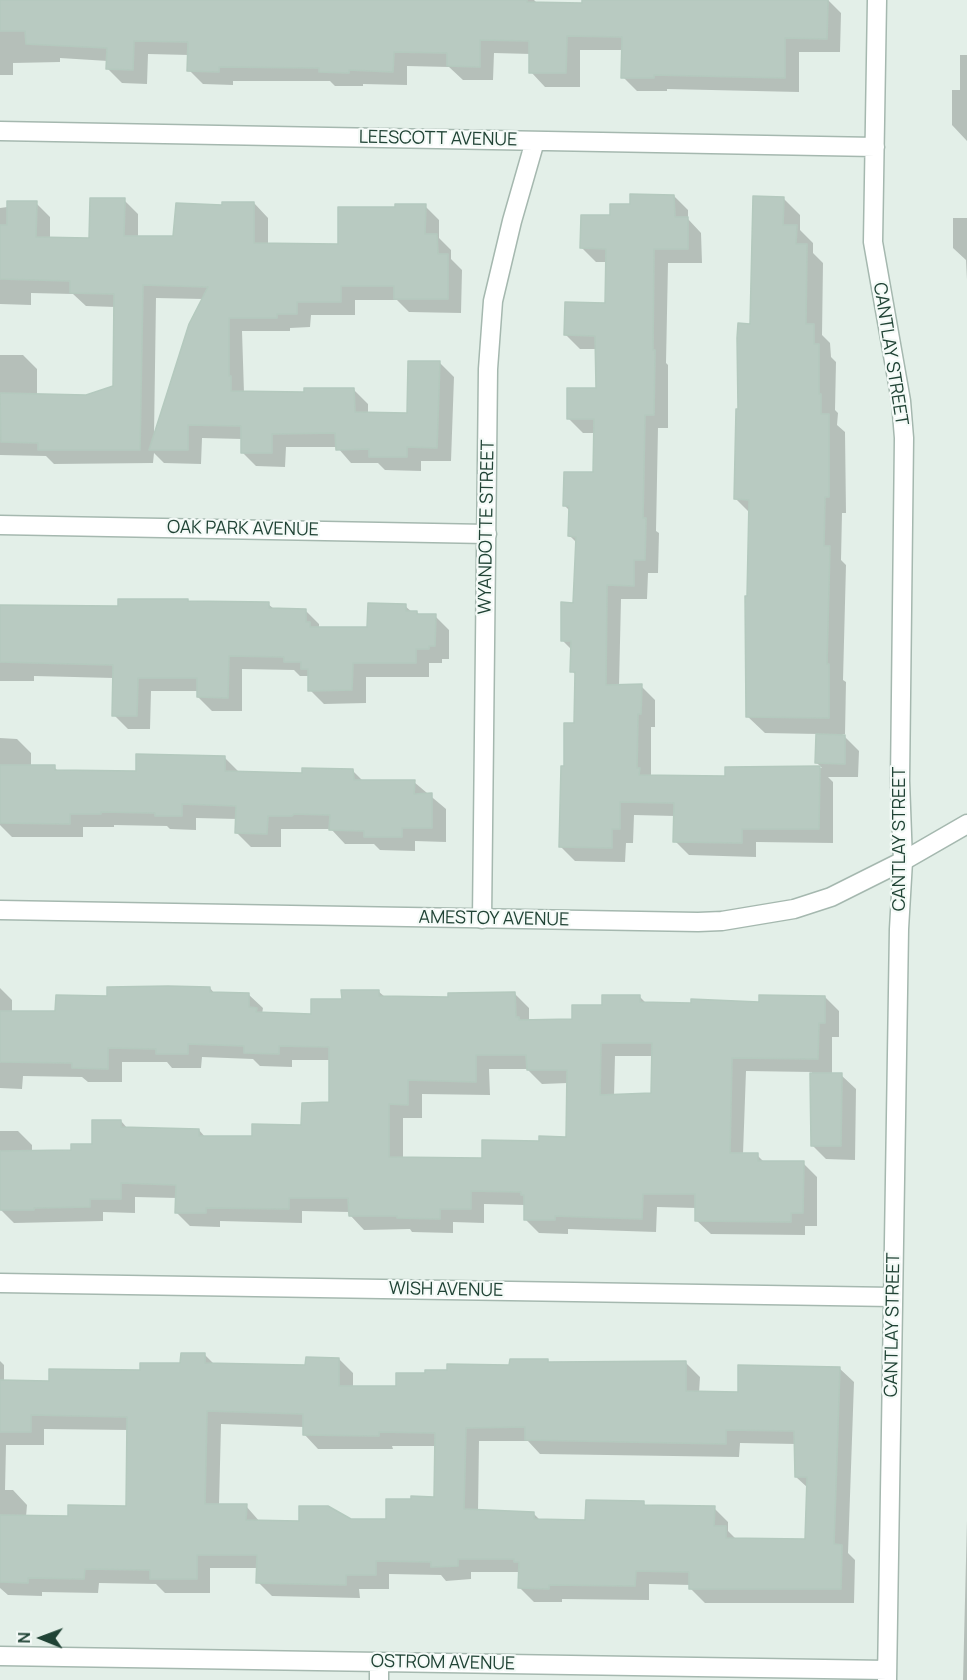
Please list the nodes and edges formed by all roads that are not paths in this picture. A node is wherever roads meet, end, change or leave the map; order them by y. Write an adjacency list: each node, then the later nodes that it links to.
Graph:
1 (877, 0): 4 (street, CANTLAY STREET)
2 (0, 130): 3 (street, LEESCOTT AVENUE)
3 (534, 141): 4 (street, LEESCOTT AVENUE); 6 (street, WYANDOTTE STREET)
4 (875, 147): 8 (street, CANTLAY STREET)
5 (0, 525): 6 (street, OAK PARK AVENUE)
6 (486, 534): 10 (street, WYANDOTTE STREET)
7 (967, 824): 8 (street, AMESTOY AVENUE)
8 (903, 861): 10 (street, AMESTOY AVENUE); 12 (street, CANTLAY STREET)
9 (0, 910): 10 (street, AMESTOY AVENUE)
10 (482, 919)
11 (0, 1283): 12 (street, WISH AVENUE)
12 (893, 1297): 15 (street, CANTLAY STREET)
13 (0, 1656): 14 (street, OSTROM AVENUE)
14 (379, 1671): 15 (street, OSTROM AVENUE)
15 (887, 1675)

